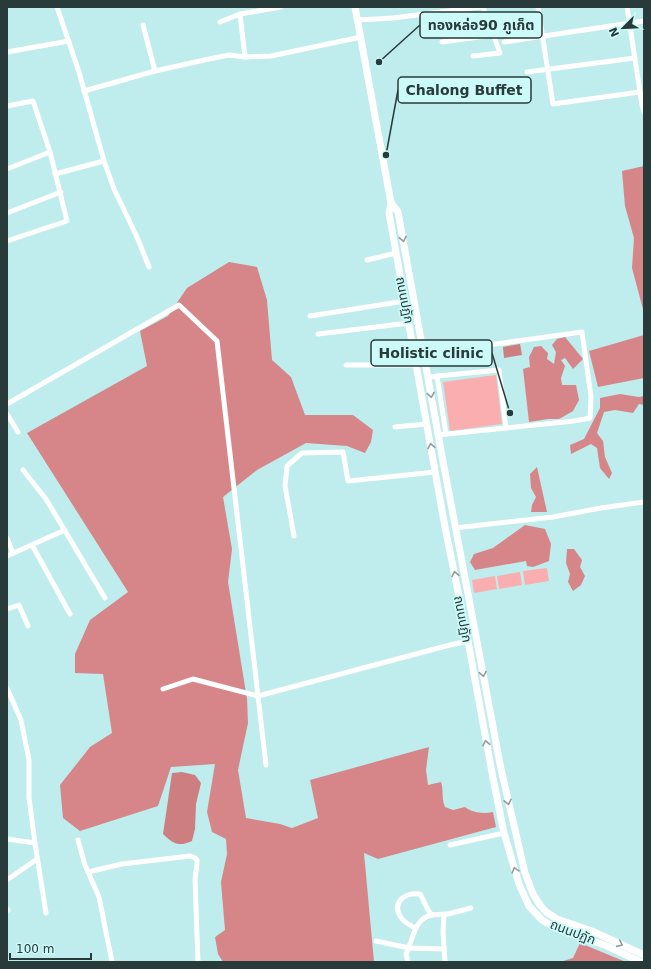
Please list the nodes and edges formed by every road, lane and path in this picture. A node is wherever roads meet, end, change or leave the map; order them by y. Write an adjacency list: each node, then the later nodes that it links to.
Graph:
1 (57, 7): 18 (street)
2 (281, 7): 9 (street)
3 (355, 7): 10 (main road, ถนนปฏัก)
4 (481, 7): 7 (street); 15 (street)
5 (538, 7): 17 (street)
6 (627, 7): 13 (street)
7 (465, 8): 8 (street)
8 (430, 10): 10 (street)
9 (240, 14): 12 (street); 23 (street)
10 (358, 20): 16 (main road, ถนนปฏัก)
11 (644, 21): 13 (street)
12 (220, 22)
13 (630, 24): 17 (street); 24 (street)
14 (143, 25): 26 (street)
15 (493, 35): 19 (street); 22 (street)
16 (361, 37): 23 (street); 37 (main road, ถนนปฏัก)
17 (543, 37): 20 (street); 25 (street)
18 (69, 41): 21 (street); 28 (street)
19 (442, 42)
20 (504, 42)
21 (7, 52)
22 (472, 56)
23 (245, 57): 26 (street)
24 (635, 58): 25 (street); 29 (street)
25 (548, 69): 27 (street); 29 (street)
26 (155, 71): 28 (street)
27 (527, 72)
28 (84, 91): 33 (street)
29 (640, 92): 31 (street)
30 (7, 106): 32 (street)
31 (644, 112)
32 (50, 152): 34 (street); 35 (street)
33 (104, 161): 35 (street); 42 (street)
34 (7, 169)
35 (56, 174): 36 (street)
36 (61, 192): 38 (street); 39 (street)
37 (392, 203): 40 (main road, ถนนปฏัก); 47 (main road, ถนนปฏัก, one-way to 47)
38 (7, 213)
39 (7, 241)
40 (396, 252): 41 (street); 43 (main road, ถนนปฏัก)
41 (367, 260)
42 (149, 267)
43 (405, 301): 44 (street); 45 (main road, ถนนปฏัก)
44 (310, 316)
45 (409, 323): 46 (street); 48 (main road, ถนนปฏัก)
46 (318, 334)
47 (424, 354): 51 (main road, ถนนปฏัก); 56 (street)
48 (416, 364): 49 (street); 54 (main road, ถนนปฏัก)
49 (346, 365)
50 (437, 376): 51 (street); 56 (street); 58 (street)
51 (428, 377): 59 (main road, ถนนปฏัก, one-way to 59)
52 (7, 404): 79 (street)
53 (7, 414): 57 (street)
54 (427, 424): 55 (street); 61 (main road, ถนนปฏัก, one-way to 54)
55 (395, 427)
56 (506, 428): 58 (street)
57 (18, 432)
58 (446, 434): 59 (street)
59 (438, 435): 63 (main road, ถนนปฏัก)
60 (23, 470): 64 (street)
61 (436, 472): 65 (street); 74 (main road, ถนนปฏัก, one-way to 61)
62 (644, 502): 63 (street)
63 (455, 528): 75 (main road, ถนนปฏัก)
64 (65, 530): 67 (street); 70 (street)
65 (294, 536)
66 (7, 538): 68 (street)
67 (32, 545): 68 (street); 72 (street)
68 (13, 553): 69 (street)
69 (7, 556)
70 (105, 598)
71 (7, 609): 73 (street)
72 (70, 614)
73 (28, 626)
74 (468, 642): 76 (main road, ถนนปฏัก); 79 (street)
75 (480, 656): 76 (main road); 89 (main road, ถนนปฏัก, one-way to 89)
76 (471, 658): 81 (main road, ถนนปฏัก, one-way to 76)
77 (7, 688): 84 (street)
78 (163, 688): 79 (street)
79 (258, 696): 80 (street)
80 (266, 765)
81 (504, 833): 85 (street); 91 (main road, ถนนปฏัก, one-way to 81)
82 (7, 839): 84 (street)
83 (78, 840): 87 (street)
84 (35, 843): 86 (street)
85 (450, 845)
86 (37, 859): 88 (street); 92 (street)
87 (88, 872): 100 (street); 101 (street)
88 (7, 880)
89 (540, 906): 91 (main road); 99 (main road, ถนนปฏัก, one-way to 99)
90 (471, 908): 93 (street)
91 (533, 912): 104 (main road, ถนนปฏัก)
92 (46, 913)
93 (445, 914): 94 (street); 98 (street)
94 (432, 915): 95 (street); 95 (street)
95 (416, 928): 97 (street)
96 (376, 941): 97 (street)
97 (409, 948): 98 (street); 102 (street)
98 (444, 949): 103 (street)
99 (644, 955)
100 (112, 962)
101 (198, 962)
102 (408, 962)
103 (445, 962)
104 (642, 962)

